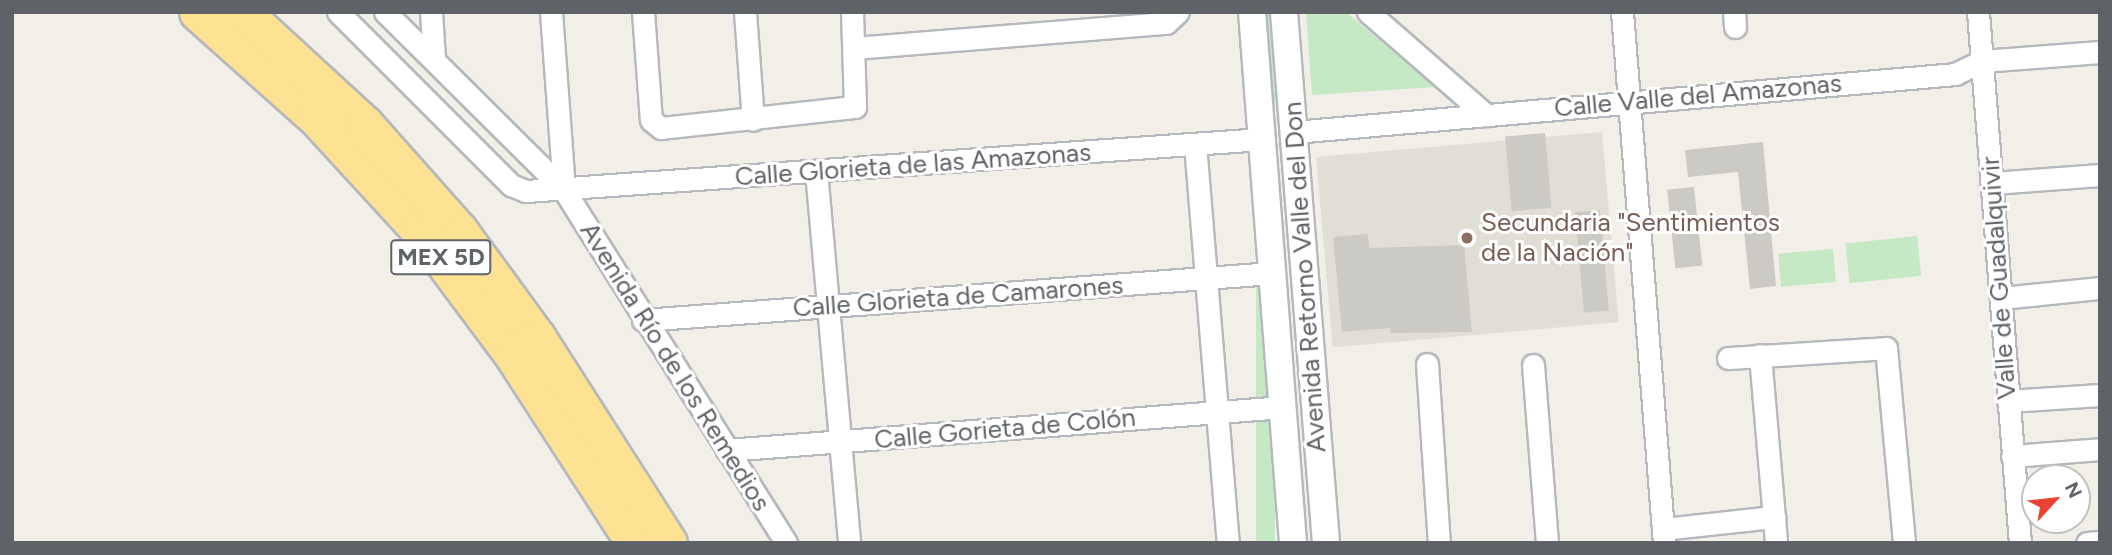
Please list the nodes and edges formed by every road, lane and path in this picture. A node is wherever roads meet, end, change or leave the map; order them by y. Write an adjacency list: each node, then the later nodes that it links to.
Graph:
1 (198, 12): 51 (highway, MEX 5D)
2 (338, 12): 29 (street, Calle Glorieta de las Amazonas)
3 (385, 12): 18 (street)
4 (431, 12): 18 (street)
5 (551, 12): 29 (street)
6 (643, 12): 22 (street)
7 (745, 12): 22 (street)
8 (852, 12): 16 (street)
9 (1178, 12): 16 (street)
10 (1252, 12): 24 (street, Avenida Retorno Valle del Don)
11 (1284, 12): 23 (street, Avenida Retorno Valle del Don)
12 (1368, 12): 21 (street)
13 (1622, 12): 20 (street)
14 (1979, 12): 19 (street, Valle de Guadalquivir)
15 (254, 21): 52 (highway, MEX 5D)
16 (854, 48): 22 (street)
17 (2100, 52): 19 (street, Calle Valle del Amazonas)
18 (434, 59): 29 (street)
19 (1982, 61): 20 (street, Calle Valle del Amazonas); 28 (street, Valle de Guadalquivir)
20 (1630, 101): 21 (street, Calle Valle del Amazonas); 49 (street)
21 (1486, 115): 23 (street, Calle Valle del Amazonas)
22 (753, 120)
23 (1294, 132): 57 (street, Avenida Retorno Valle del Don)
24 (1262, 139): 25 (street, Calle Glorieta de las Amazonas); 30 (street, Avenida Retorno Valle del Don)
25 (1195, 144): 26 (street, Calle Glorieta de las Amazonas); 31 (street)
26 (816, 171): 29 (street, Calle Glorieta de las Amazonas); 34 (street)
27 (2100, 175): 28 (street)
28 (1993, 183): 33 (street, Valle de Guadalquivir)
29 (564, 190): 35 (street, Avenida Río de los Remedios)
30 (1272, 273): 31 (street, Calle Glorieta de Camarones); 42 (street, Avenida Retorno Valle del Don)
31 (1206, 278): 34 (street, Calle Glorieta de Camarones); 43 (street)
32 (2100, 288): 33 (street)
33 (2001, 298): 41 (street, Valle de Guadalquivir)
34 (831, 306): 35 (street, Calle Glorieta de Camarones); 44 (street)
35 (643, 320): 46 (street, Avenida Río de los Remedios)
36 (1760, 355): 37 (street); 48 (street); 61 (street)
37 (1728, 358)
38 (1427, 364): 58 (street)
39 (1533, 365): 59 (street)
40 (2100, 395): 41 (street)
41 (2008, 401): 47 (street, Valle de Guadalquivir)
42 (1283, 407): 43 (street, Calle Gorieta de Colón); 56 (street, Avenida Retorno Valle del Don)
43 (1217, 412): 44 (street, Calle Gorieta de Colón); 55 (street)
44 (840, 443): 46 (street, Calle Gorieta de Colón); 54 (street)
45 (2100, 449): 47 (street)
46 (727, 450): 53 (street, Avenida Río de los Remedios)
47 (2012, 456): 62 (street, Valle de Guadalquivir)
48 (1774, 517): 49 (street); 60 (street)
49 (1663, 536)
50 (2100, 542): 63 (street)
51 (635, 543)
52 (668, 543)
53 (786, 543)
54 (849, 543)
55 (1228, 543)
56 (1293, 543)
57 (1326, 543)
58 (1439, 543)
59 (1547, 543)
60 (1776, 543)
61 (1904, 543)
62 (2020, 543)
63 (2087, 543)

